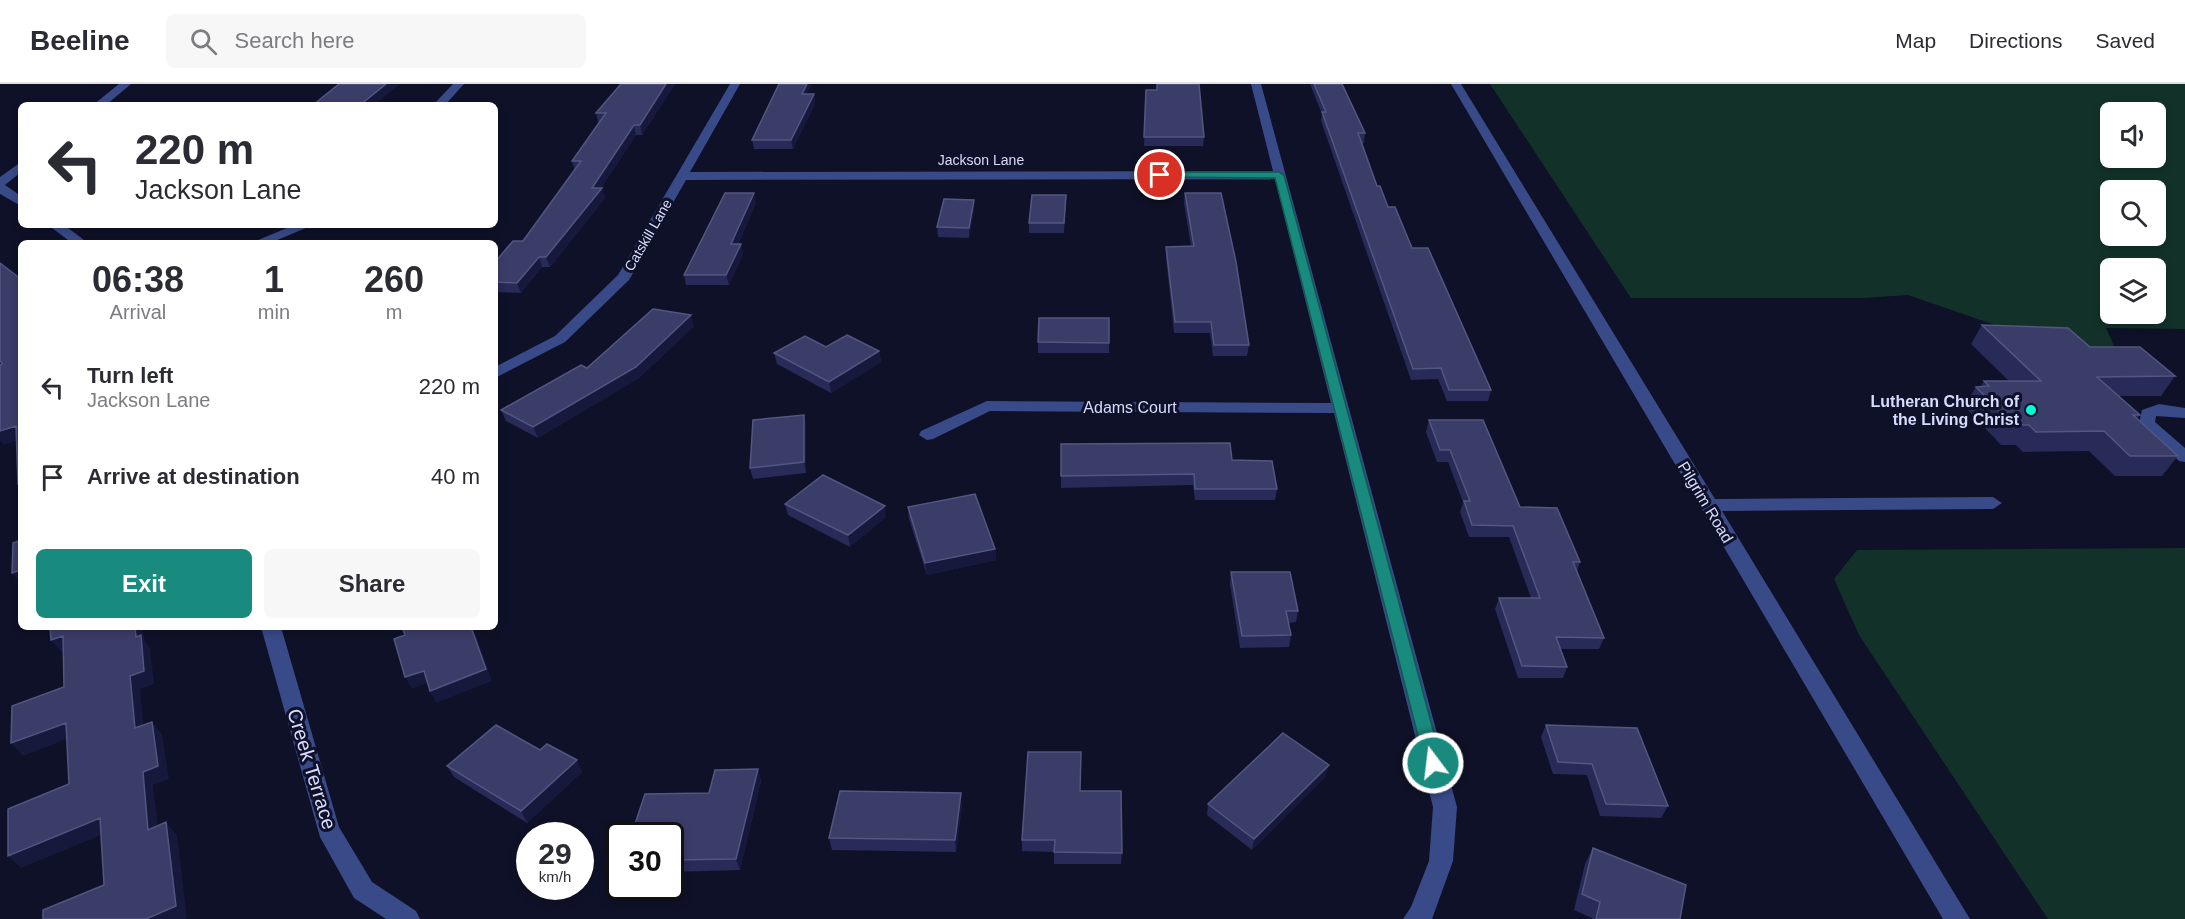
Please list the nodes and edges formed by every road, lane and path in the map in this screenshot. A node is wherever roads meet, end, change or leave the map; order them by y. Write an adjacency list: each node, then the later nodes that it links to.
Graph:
1 (126, 84): 6 (street)
2 (459, 84): 7 (street)
3 (735, 84): 10 (street, Catskill Lane)
4 (1256, 84): 9 (street)
5 (1456, 84): 24 (street, Pilgrim Road)
6 (103, 102)
7 (441, 102)
8 (18, 168): 11 (street)
9 (1279, 175): 10 (street, Jackson Lane); 19 (street)
10 (682, 176): 18 (street, Catskill Lane)
11 (0, 183)
12 (0, 188): 13 (street)
13 (18, 200)
14 (60, 228): 16 (street)
15 (298, 228): 17 (street)
16 (77, 240)
17 (266, 240)
18 (498, 371)
19 (1340, 408): 21 (street, Adams Court); 27 (street)
20 (2185, 413): 22 (street)
21 (927, 435)
22 (2185, 457)
23 (1994, 503): 24 (street)
24 (1708, 505): 28 (street, Pilgrim Road)
25 (271, 630): 26 (street, Creek Terrace)
26 (407, 919)
27 (1416, 919)
28 (1957, 919)

